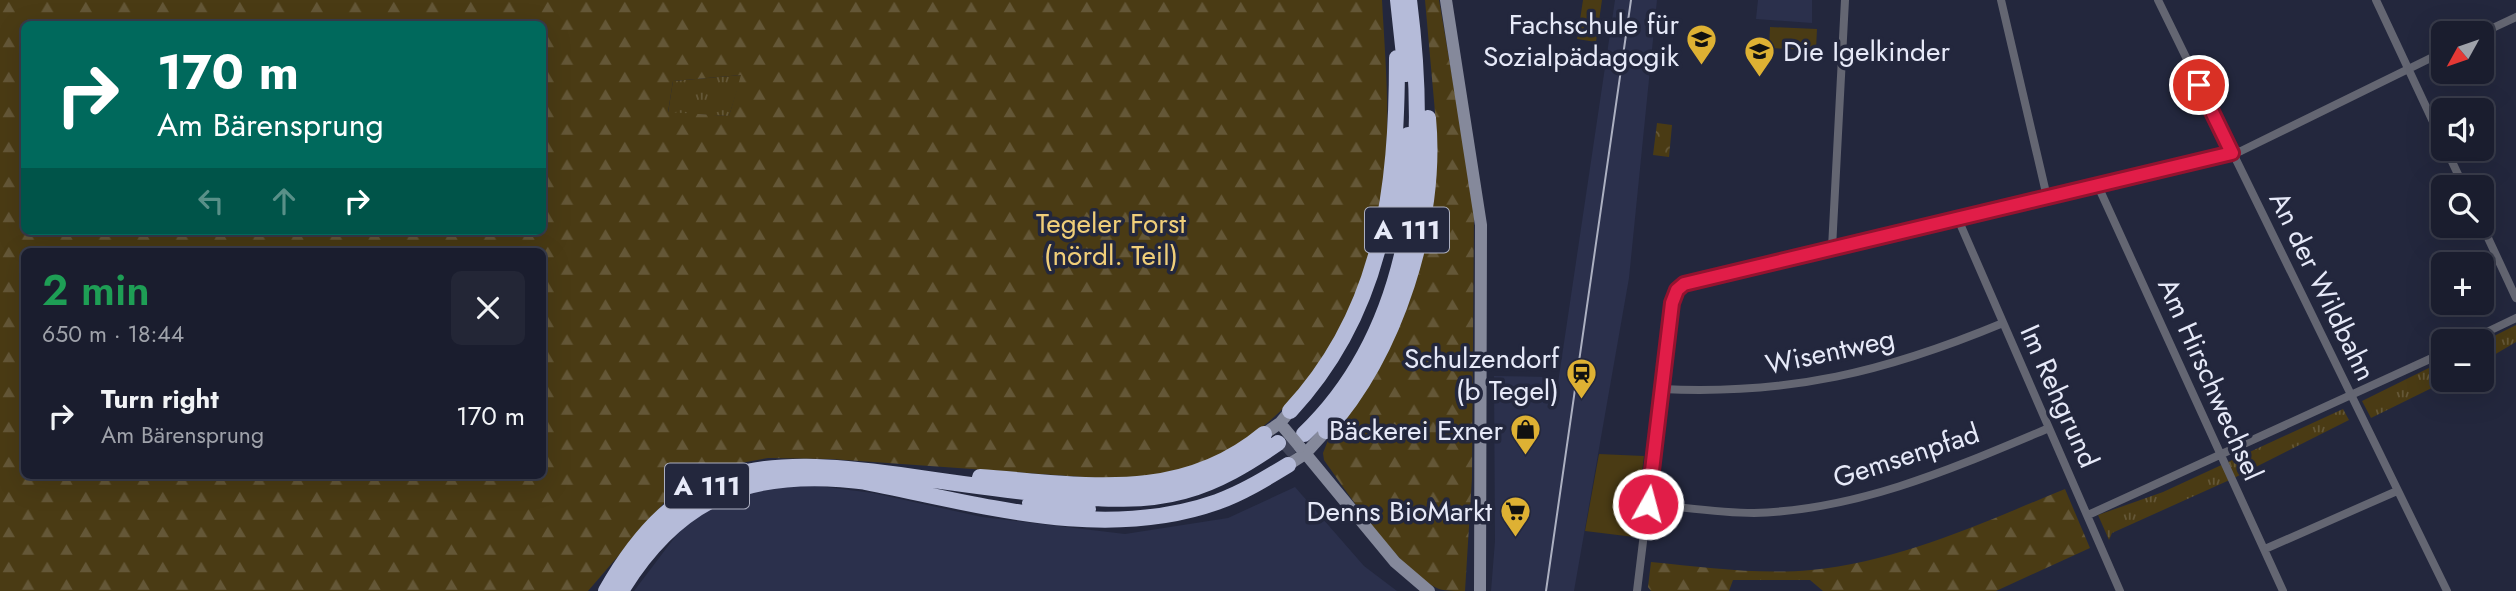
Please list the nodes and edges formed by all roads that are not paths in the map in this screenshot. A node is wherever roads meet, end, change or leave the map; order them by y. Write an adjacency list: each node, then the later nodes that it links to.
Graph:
1 (1397, 0): 30 (highway)
2 (1409, 0): 30 (highway, A 111)
3 (1416, 0): 28 (highway)
4 (1446, 0): 40 (street)
5 (1845, 0): 19 (street)
6 (2001, 0): 16 (street)
7 (2158, 0): 14 (street, An der Wildbahn)
8 (2376, 0): 12 (street)
9 (2516, 17): 10 (street)
10 (2494, 27)
11 (2431, 58): 12 (street)
12 (2408, 69): 13 (street); 14 (street)
13 (2431, 118)
14 (2232, 153): 15 (street); 26 (street, An der Wildbahn)
15 (2098, 186): 16 (street); 31 (street, Am Hirschwechsel)
16 (2047, 198): 17 (street)
17 (1958, 219): 19 (street); 22 (street, Im Rehgrund)
18 (2488, 238): 20 (street)
19 (1832, 248): 25 (street)
20 (2516, 298)
21 (2516, 318): 23 (street)
22 (2003, 323): 25 (street, Wisentweg); 27 (street, Im Rehgrund)
23 (2493, 329)
24 (2431, 359): 26 (street)
25 (1662, 389): 34 (street)
26 (2353, 397): 31 (street); 33 (street, An der Wildbahn)
27 (2049, 428): 34 (street, Gemsenpfad); 35 (street, Im Rehgrund)
28 (1326, 431): 30 (street)
29 (1264, 434): 30 (street); 32 (highway)
30 (1291, 438): 32 (highway, A 111); 39 (street)
31 (2221, 457): 35 (street); 36 (street, Am Hirschwechsel)
32 (851, 474): 37 (highway, A 111); 38 (highway, A 111)
33 (2398, 491): 36 (street); 44 (street, An der Wildbahn)
34 (1648, 504): 41 (street)
35 (2088, 516): 42 (street, Im Rehgrund)
36 (2264, 549): 43 (street, Am Hirschwechsel)
37 (606, 591)
38 (621, 591)
39 (1429, 591)
40 (1480, 591)
41 (1637, 591)
42 (2120, 591)
43 (2283, 591)
44 (2447, 591)

